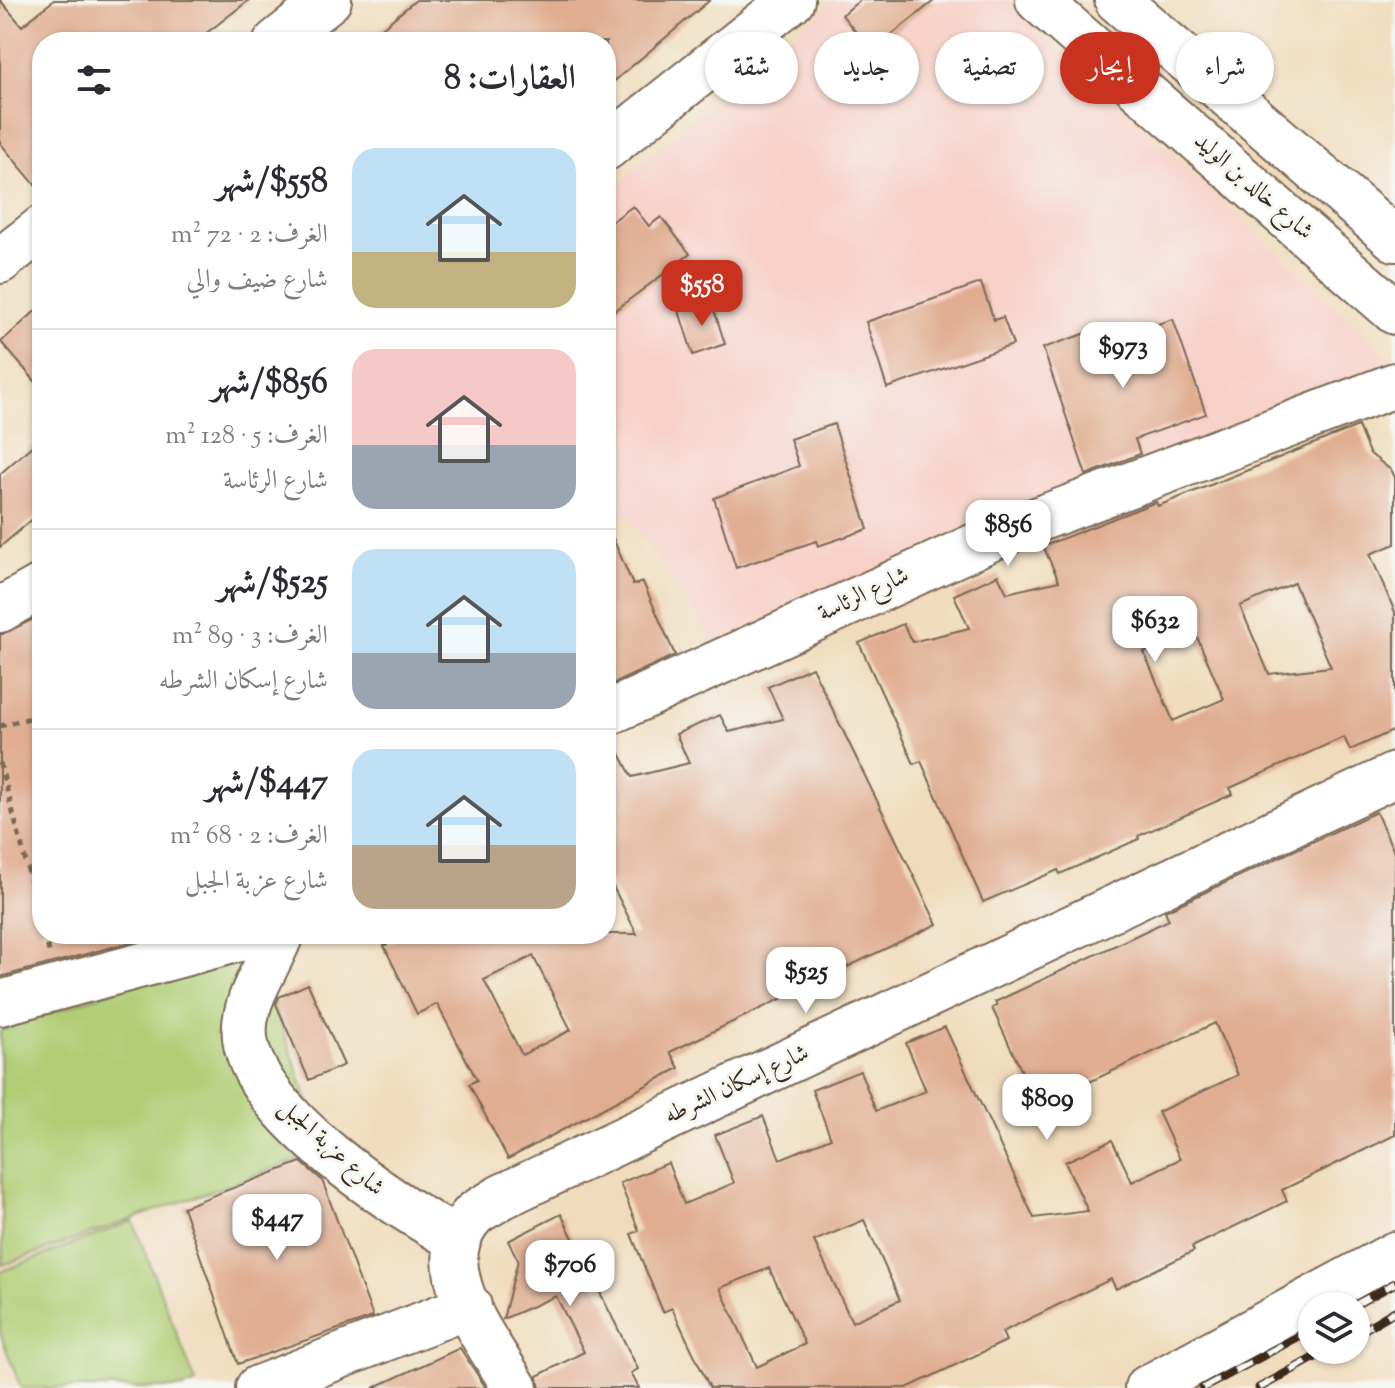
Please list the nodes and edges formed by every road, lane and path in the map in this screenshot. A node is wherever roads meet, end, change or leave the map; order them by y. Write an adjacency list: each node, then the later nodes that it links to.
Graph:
1 (329, 0): 5 (street)
2 (792, 0): 6 (street)
3 (1038, 0): 10 (street, شارع خالد بن الوليد)
4 (1117, 0): 8 (street)
5 (289, 32)
6 (616, 140)
7 (32, 236): 9 (street)
8 (1395, 239)
9 (0, 261)
10 (1395, 312)
11 (1395, 385): 14 (street, شارع الرئاسة)
12 (32, 592): 13 (street)
13 (0, 610)
14 (616, 709)
15 (32, 718): 16 (path)
16 (0, 726)
17 (0, 763): 19 (path)
18 (1395, 775): 23 (street, شارع إسكان الشرطه)
19 (32, 886)
20 (221, 944): 22 (street)
21 (276, 944): 23 (street, شارع عزبة الجبل)
22 (0, 1003)
23 (458, 1240): 25 (street)
24 (1395, 1254): 28 (street)
25 (469, 1306): 26 (street); 27 (street)
26 (258, 1388)
27 (515, 1388)
28 (1147, 1388)

